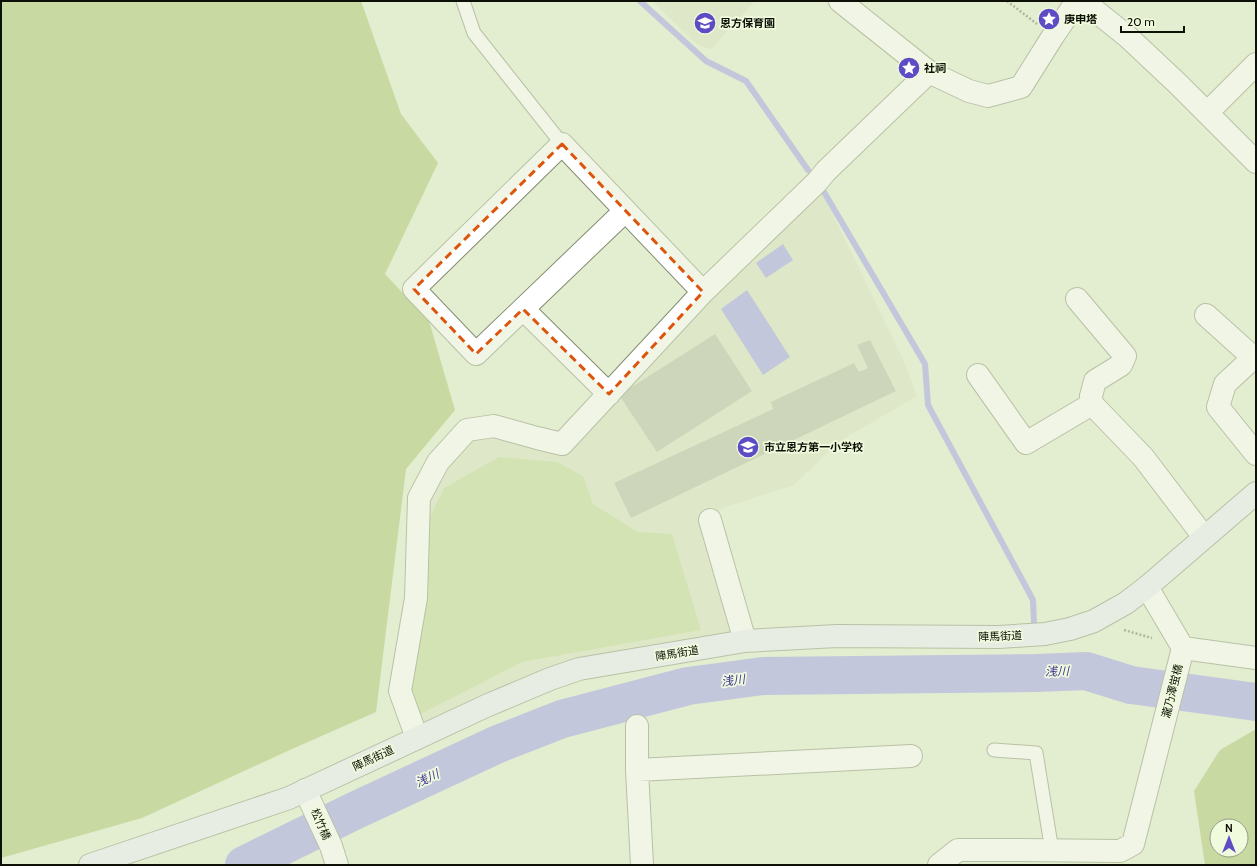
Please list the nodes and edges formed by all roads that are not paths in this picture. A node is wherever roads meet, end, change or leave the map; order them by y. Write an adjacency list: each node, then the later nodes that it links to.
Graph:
1 (463, 1): 8 (lane)
2 (840, 1): 6 (street)
3 (1077, 1): 6 (street)
4 (1083, 1): 7 (street)
5 (1256, 64): 7 (street)
6 (929, 72): 11 (street)
7 (1207, 113): 9 (street)
8 (562, 144): 10 (street); 13 (street)
9 (1256, 162)
10 (625, 211): 11 (street); 13 (street)
11 (702, 292): 17 (street)
12 (1077, 299): 18 (street)
13 (523, 308): 17 (street)
14 (1206, 315): 15 (street)
15 (1254, 359): 19 (street)
16 (978, 374): 18 (street)
17 (609, 394): 28 (street)
18 (1092, 404): 22 (street)
19 (1256, 454)
20 (1256, 493): 22 (main road, 陣馬街道)
21 (710, 520): 24 (street)
22 (1204, 537): 23 (main road, 陣馬街道)
23 (1147, 587): 24 (main road, 陣馬街道); 25 (street)
24 (746, 641): 28 (main road, 陣馬街道)
25 (1182, 653): 26 (street); 33 (street, 瀧乃澤蛍橋)
26 (1256, 658)
27 (638, 726): 31 (street)
28 (417, 738): 32 (main road, 陣馬街道)
29 (994, 750): 33 (lane)
30 (911, 756): 31 (street)
31 (637, 770): 37 (street)
32 (308, 797): 34 (street, 松竹橋); 36 (main road, 陣馬街道)
33 (1052, 851): 35 (street, 瀧乃澤蛍橋)
34 (334, 855)
35 (1022, 857): 38 (street, 瀧乃澤蛍橋)
36 (90, 865)
37 (642, 865)
38 (939, 865)

